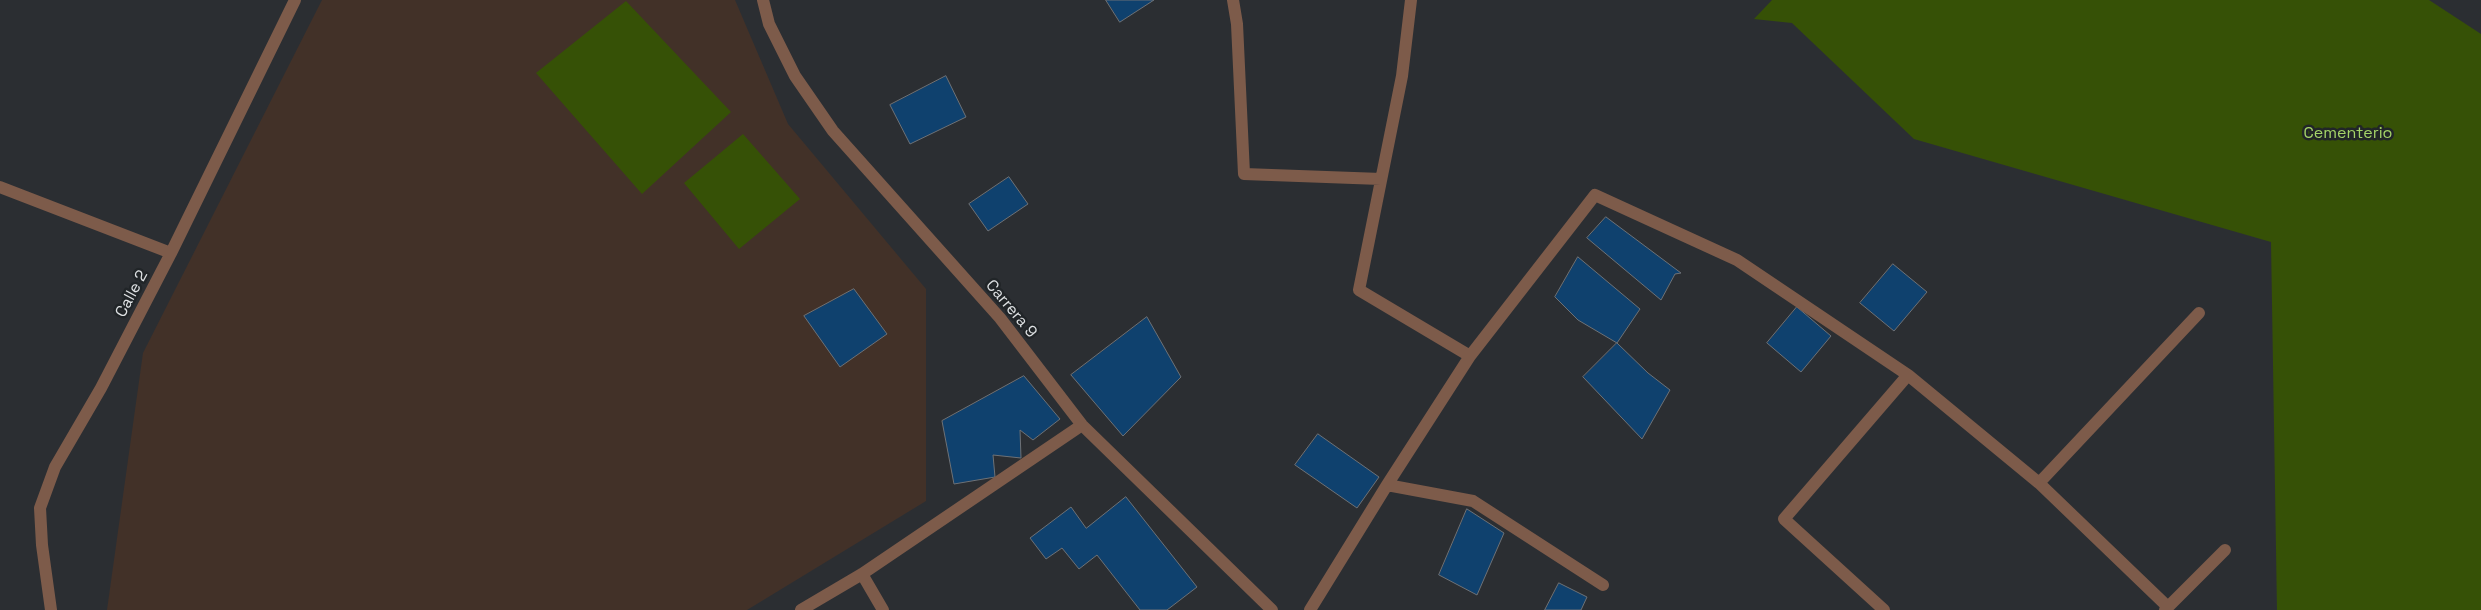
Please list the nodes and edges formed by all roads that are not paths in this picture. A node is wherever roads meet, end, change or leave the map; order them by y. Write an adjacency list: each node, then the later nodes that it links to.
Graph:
1 (295, 0): 7 (street, Calle 2)
2 (762, 0): 11 (street, Carrera 9)
3 (1234, 0): 5 (street)
4 (1411, 0): 5 (street)
5 (1382, 179): 9 (street)
6 (0, 187): 7 (street)
7 (171, 253): 18 (street, Calle 2)
8 (2199, 313): 12 (street)
9 (1470, 356): 10 (street); 13 (street)
10 (1908, 375): 12 (street); 23 (street)
11 (1082, 425): 15 (street); 21 (street, Carrera 9)
12 (2039, 483): 17 (street)
13 (1386, 485): 16 (street); 22 (street)
14 (2225, 550): 17 (street)
15 (862, 574): 19 (street); 20 (street)
16 (1603, 585)
17 (2166, 609)
18 (51, 610)
19 (801, 610)
20 (883, 610)
21 (1272, 610)
22 (1310, 610)
23 (1884, 610)

